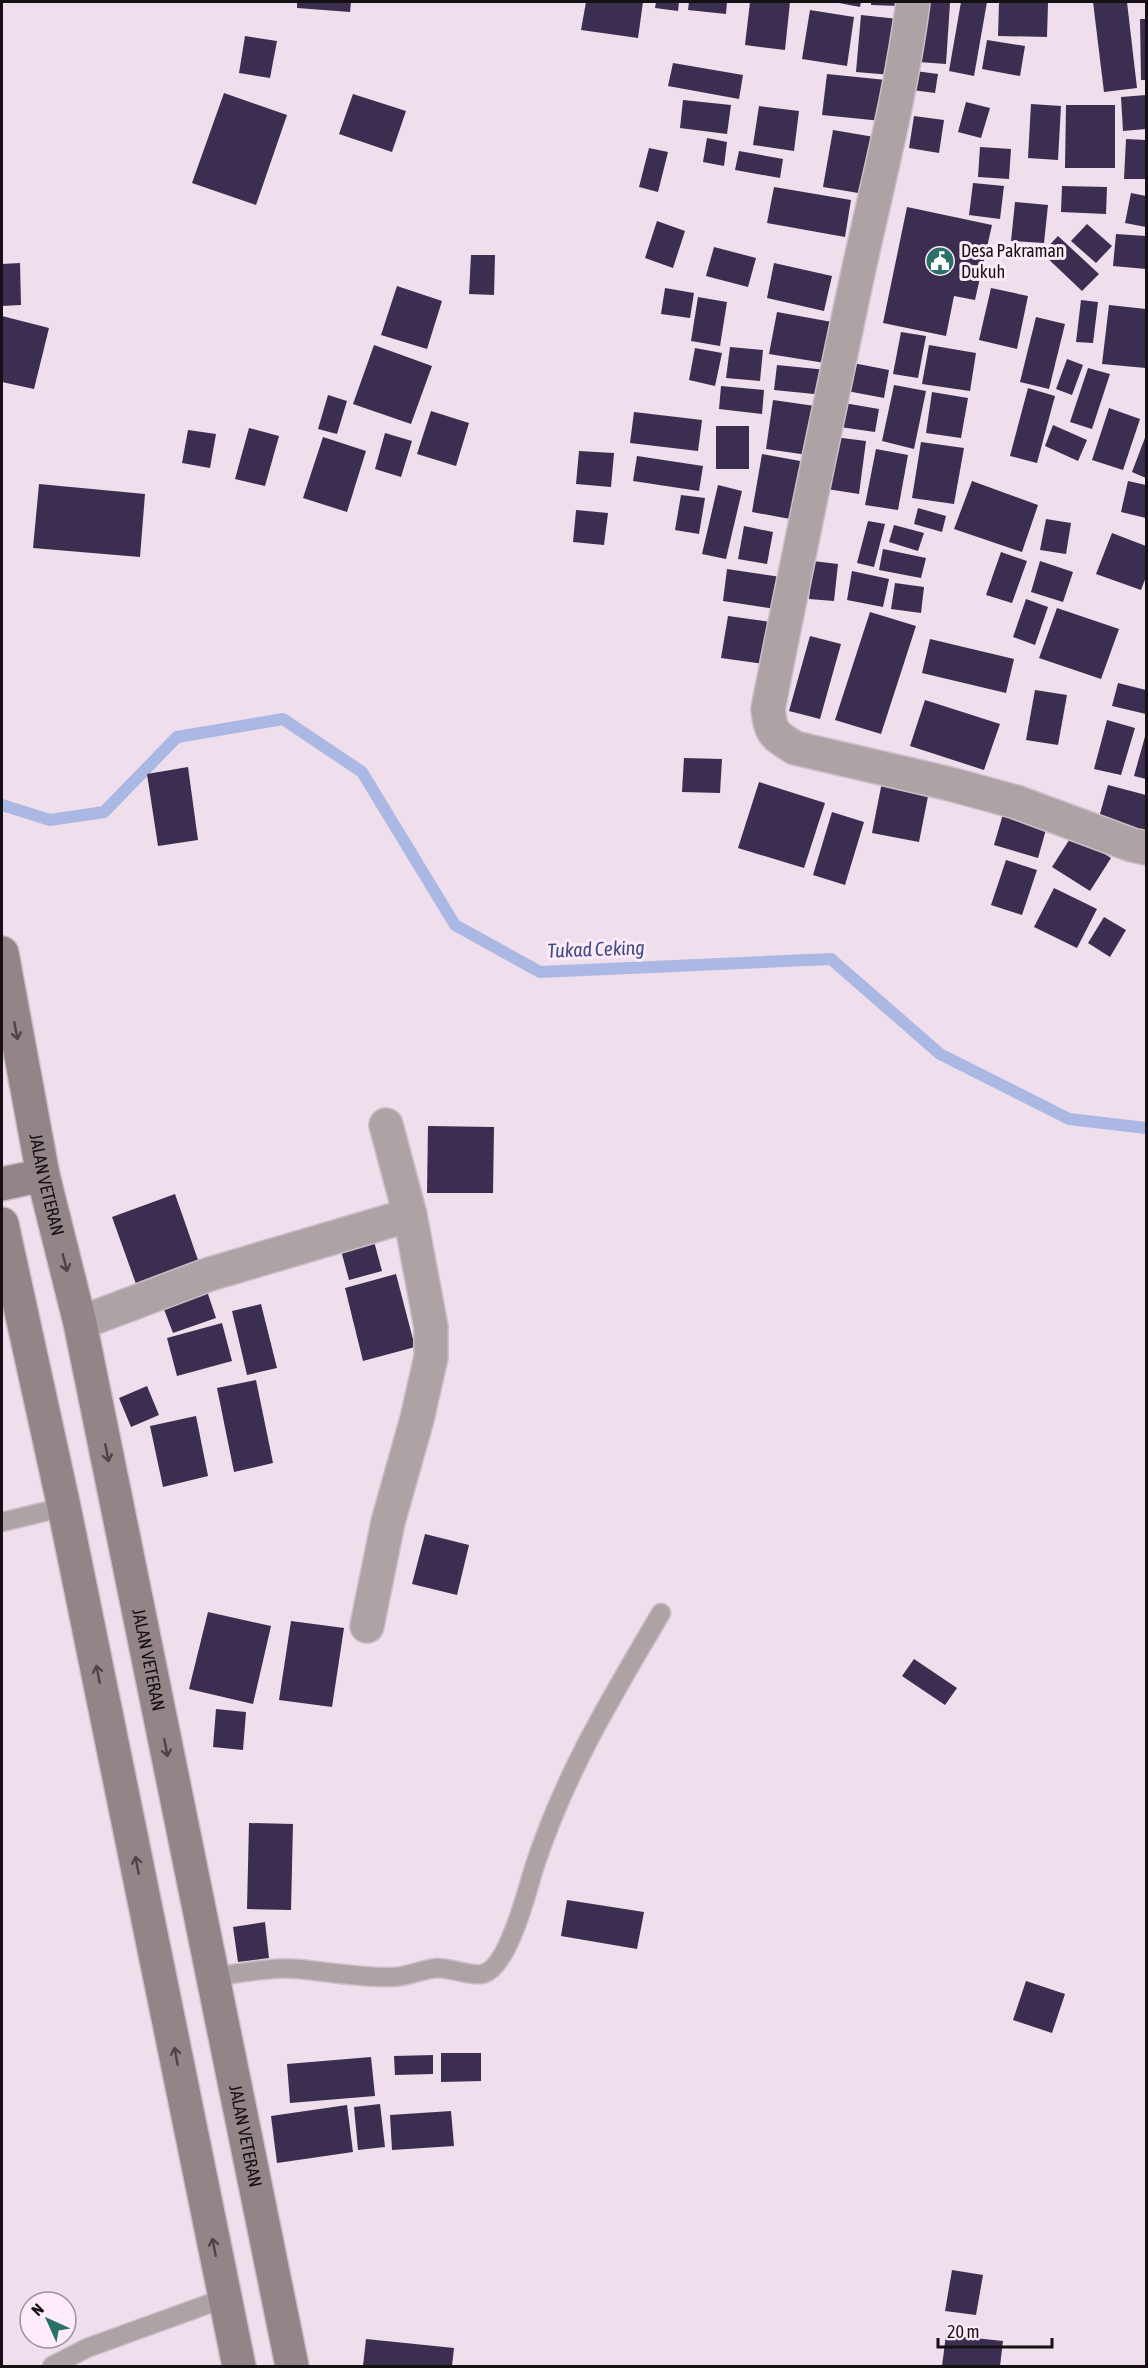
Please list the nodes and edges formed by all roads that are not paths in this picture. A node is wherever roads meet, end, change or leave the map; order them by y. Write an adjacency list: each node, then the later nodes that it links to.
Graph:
1 (913, 2): 2 (street)
2 (1146, 848)
3 (2, 953): 5 (main road, JALAN VETERAN, one-way to 5)
4 (386, 1125): 7 (street)
5 (43, 1175): 6 (main road); 9 (main road, JALAN VETERAN, one-way to 9)
6 (2, 1184)
7 (410, 1215): 9 (street); 13 (street)
8 (2, 1224): 10 (main road)
9 (81, 1323): 14 (main road, JALAN VETERAN, one-way to 14)
10 (64, 1508): 11 (lane); 15 (main road, one-way to 10)
11 (2, 1522)
12 (661, 1613): 14 (lane)
13 (367, 1626)
14 (213, 1977): 18 (main road, JALAN VETERAN)
15 (225, 2298): 16 (lane); 17 (main road)
16 (52, 2367)
17 (239, 2367)
18 (292, 2367)

